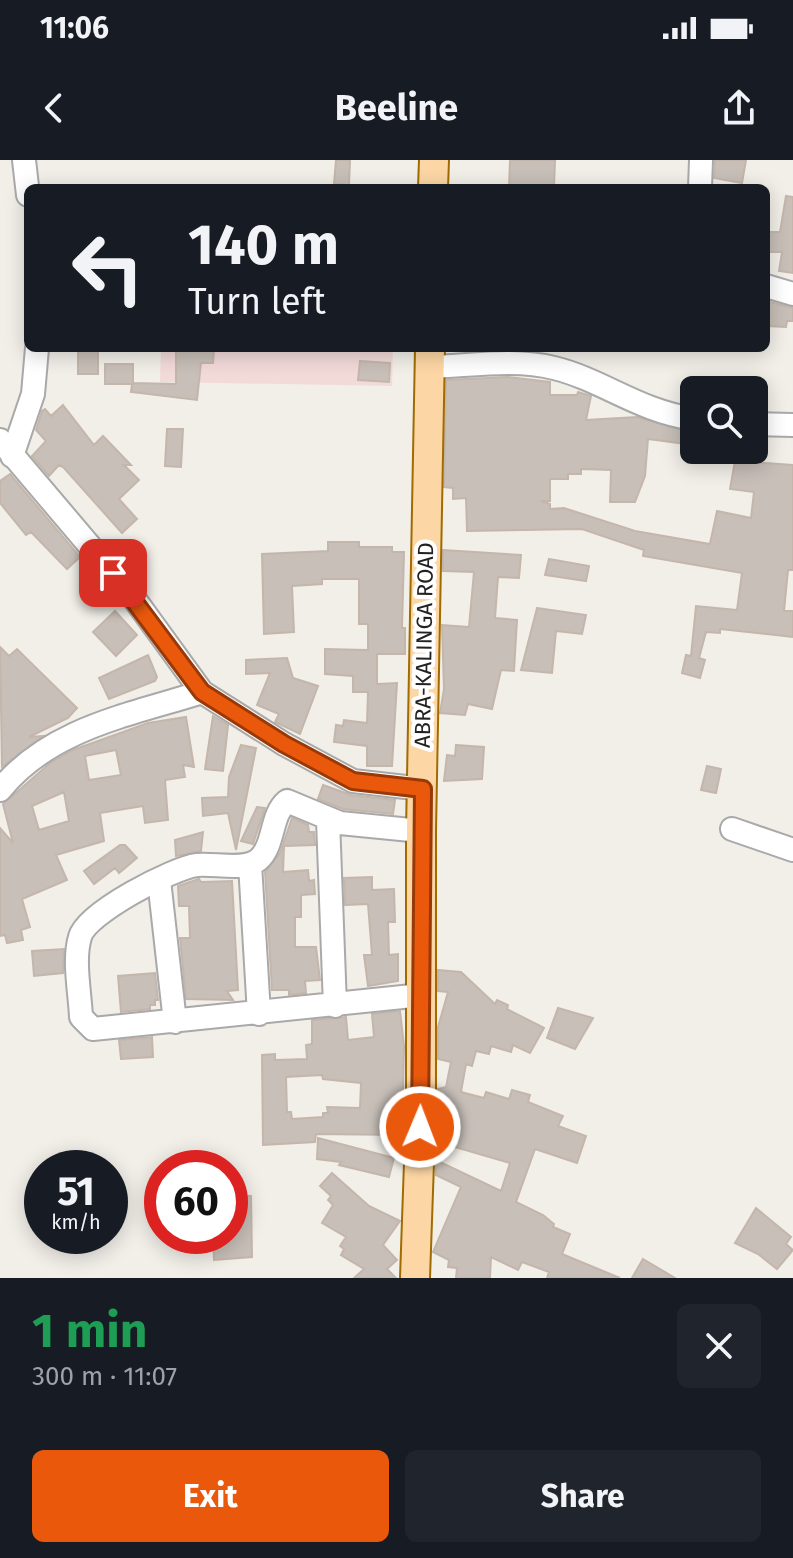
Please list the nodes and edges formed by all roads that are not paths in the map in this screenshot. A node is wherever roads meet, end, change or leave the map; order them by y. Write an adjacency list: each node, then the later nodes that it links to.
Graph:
1 (24, 160): 4 (street)
2 (434, 160): 5 (main road)
3 (701, 160): 6 (street)
4 (27, 184)
5 (433, 184)
6 (700, 184)
7 (770, 287): 8 (street)
8 (793, 294)
9 (37, 352): 14 (street)
10 (430, 358): 11 (street); 16 (main road, ABRA-KALINGA ROAD)
11 (680, 416)
12 (768, 424): 13 (street)
13 (793, 425)
14 (6, 448): 15 (street)
15 (202, 692): 16 (street); 17 (street)
16 (423, 789): 20 (main road, ABRA-KALINGA ROAD)
17 (0, 790)
18 (328, 820): 20 (street); 22 (street); 25 (street)
19 (732, 829): 21 (street)
20 (421, 831): 24 (main road, ABRA-KALINGA ROAD)
21 (793, 850)
22 (250, 864): 23 (street); 26 (street)
23 (159, 880): 27 (street); 27 (street)
24 (422, 995): 25 (street); 28 (main road, ABRA-KALINGA ROAD)
25 (335, 1006): 26 (street)
26 (259, 1014): 27 (street)
27 (175, 1022)
28 (415, 1278)

